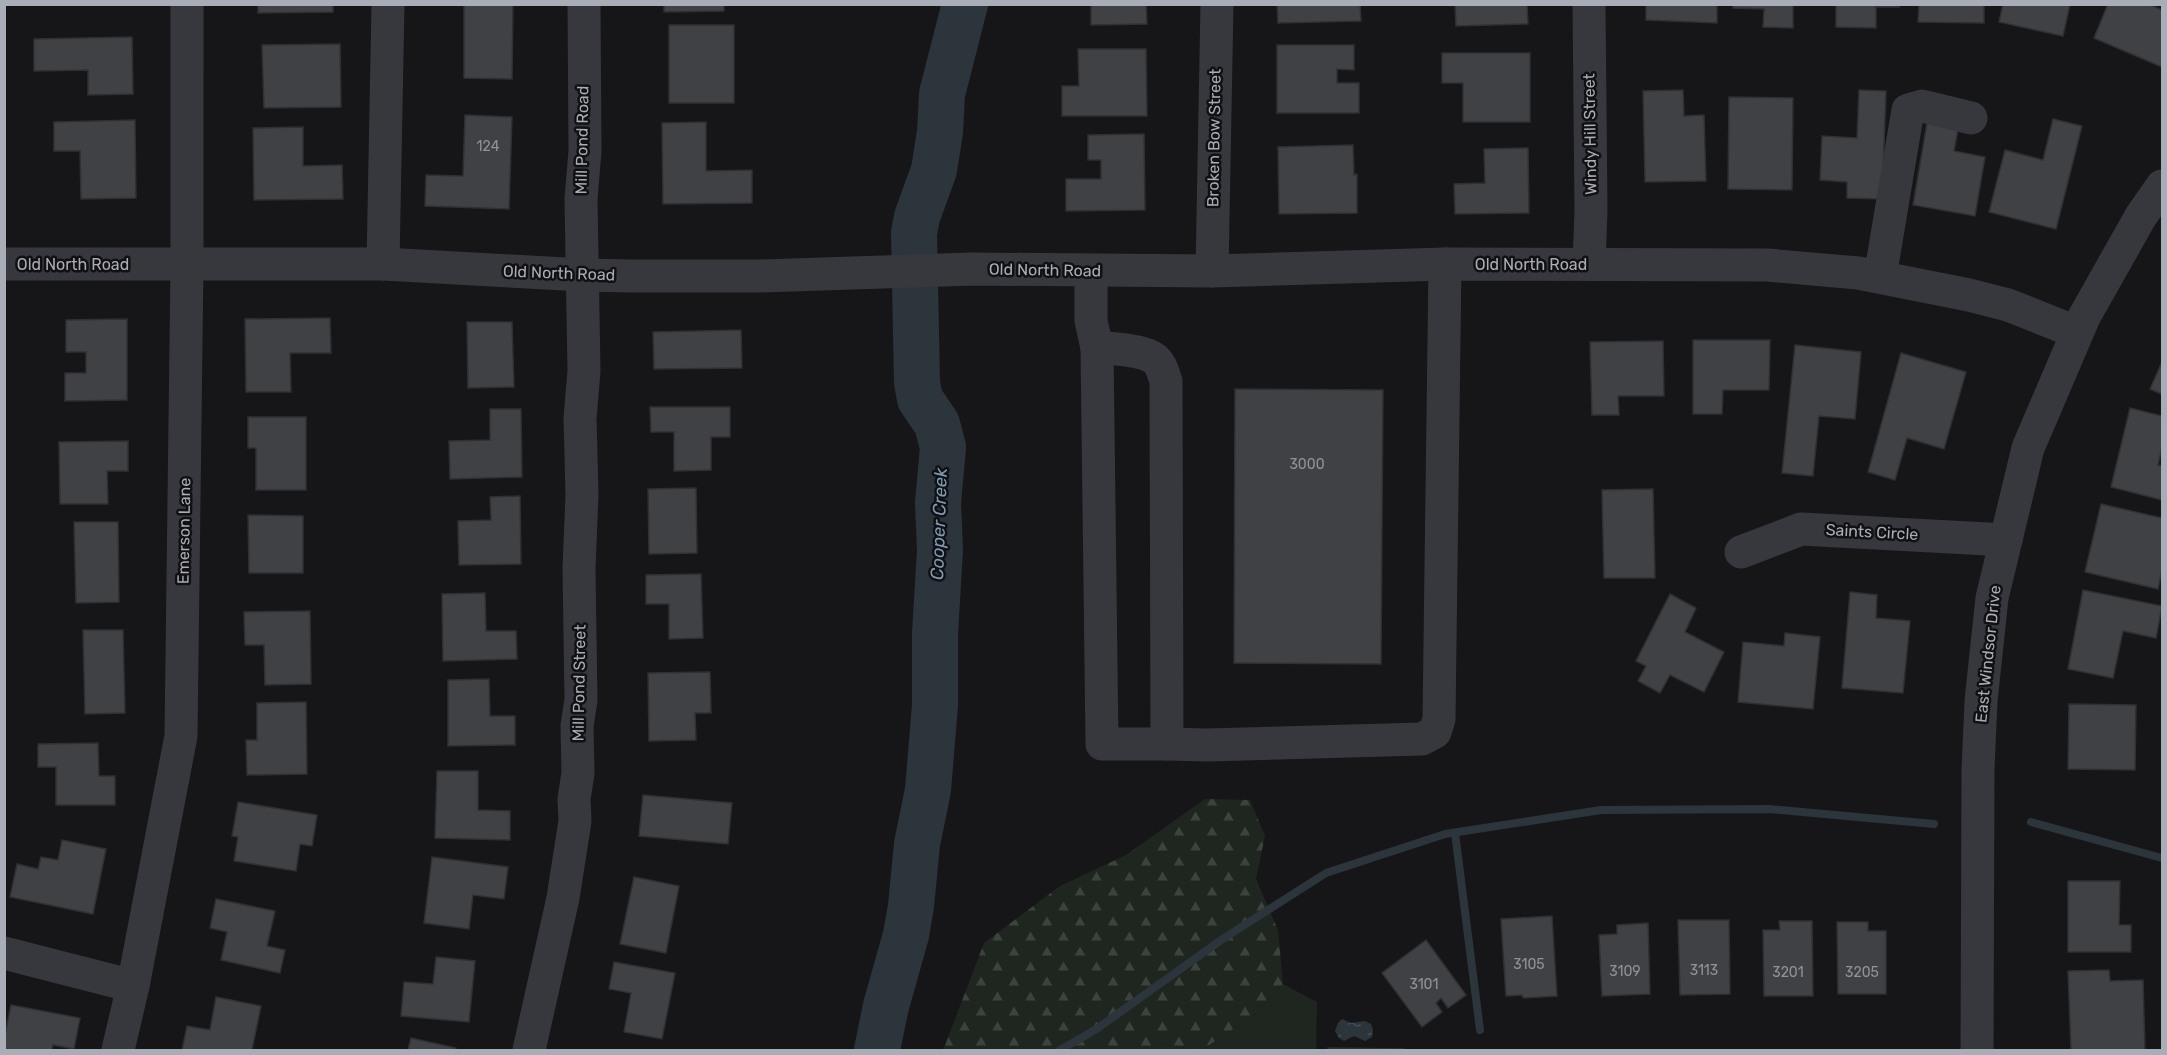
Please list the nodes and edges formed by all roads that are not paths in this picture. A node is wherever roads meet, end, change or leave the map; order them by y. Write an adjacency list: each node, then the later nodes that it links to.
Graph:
1 (187, 4): 9 (street, Emerson Lane)
2 (388, 4): 10 (street)
3 (584, 4): 15 (street, Mill Pond Road)
4 (1216, 4): 14 (street, Broken Bow Street)
5 (1589, 4): 12 (street, Windy Hill Street)
6 (1971, 118): 16 (street)
7 (2163, 186): 17 (street, East Windsor Drive)
8 (4, 264): 9 (street, Old North Road)
9 (187, 264): 10 (street, Old North Road); 23 (street, Emerson Lane)
10 (382, 264): 15 (street, Old North Road)
11 (1445, 264): 12 (street, Old North Road); 14 (street, Old North Road); 21 (street)
12 (1588, 264): 16 (street, Old North Road)
13 (1091, 271): 14 (street, Old North Road); 15 (street, Old North Road); 18 (street)
14 (1212, 271)
15 (583, 275): 25 (street, Mill Pond Street)
16 (1880, 277): 17 (street, Old North Road)
17 (2076, 332): 19 (street, East Windsor Drive)
18 (1097, 348): 21 (street); 21 (street)
19 (2006, 540): 20 (street, Saints Circle); 26 (street, East Windsor Drive)
20 (1741, 552)
21 (1167, 744)
22 (4, 953): 23 (street)
23 (133, 986): 24 (street, Emerson Lane)
24 (118, 1050)
25 (529, 1050)
26 (1977, 1050)

